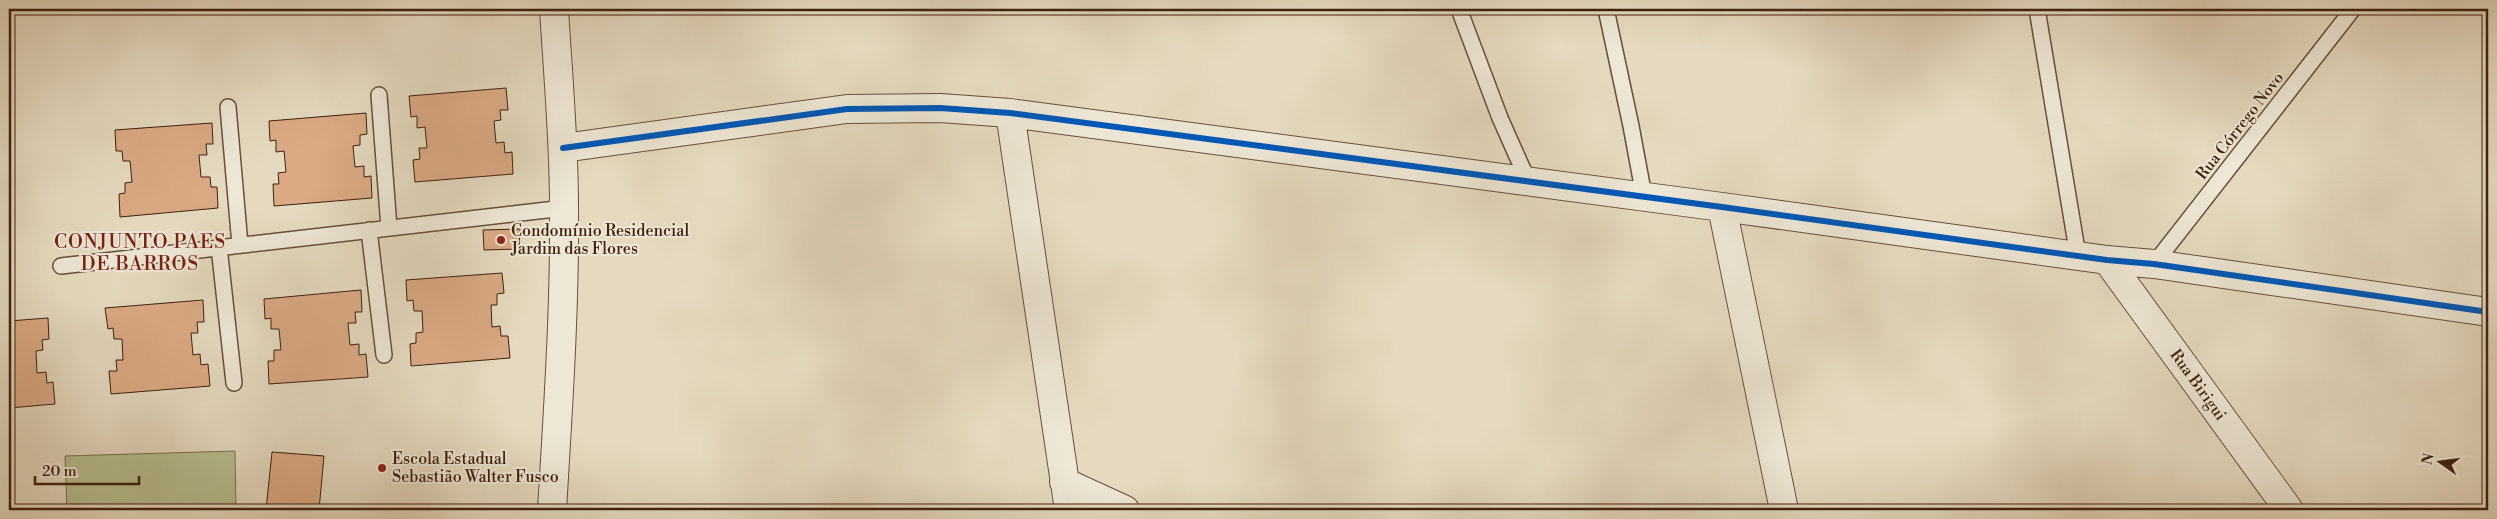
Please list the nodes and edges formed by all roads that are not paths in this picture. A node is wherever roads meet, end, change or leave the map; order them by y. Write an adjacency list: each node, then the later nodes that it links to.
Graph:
1 (554, 9): 9 (street)
2 (1459, 9): 10 (lane)
3 (1606, 9): 11 (lane)
4 (2037, 9): 18 (lane)
5 (2353, 9): 20 (lane, Rua Córrego Novo)
6 (379, 95): 14 (lane)
7 (228, 107): 16 (lane)
8 (1010, 114): 9 (street); 10 (street); 25 (street)
9 (563, 148): 13 (street)
10 (1528, 181): 11 (street)
11 (1644, 196): 12 (street)
12 (1722, 207): 18 (street); 29 (street)
13 (564, 208): 14 (lane); 26 (street)
14 (389, 228): 15 (lane)
15 (368, 230): 16 (lane); 23 (lane)
16 (240, 245): 17 (lane)
17 (219, 248): 21 (lane); 24 (lane)
18 (2078, 256): 19 (street)
19 (2107, 260): 20 (street); 30 (street, Rua Birigui)
20 (2154, 264): 22 (street)
21 (61, 266)
22 (2488, 312)
23 (384, 355)
24 (234, 383)
25 (1064, 482): 27 (street); 28 (street)
26 (552, 510)
27 (1069, 510)
28 (1125, 510)
29 (1784, 510)
30 (2289, 510)

